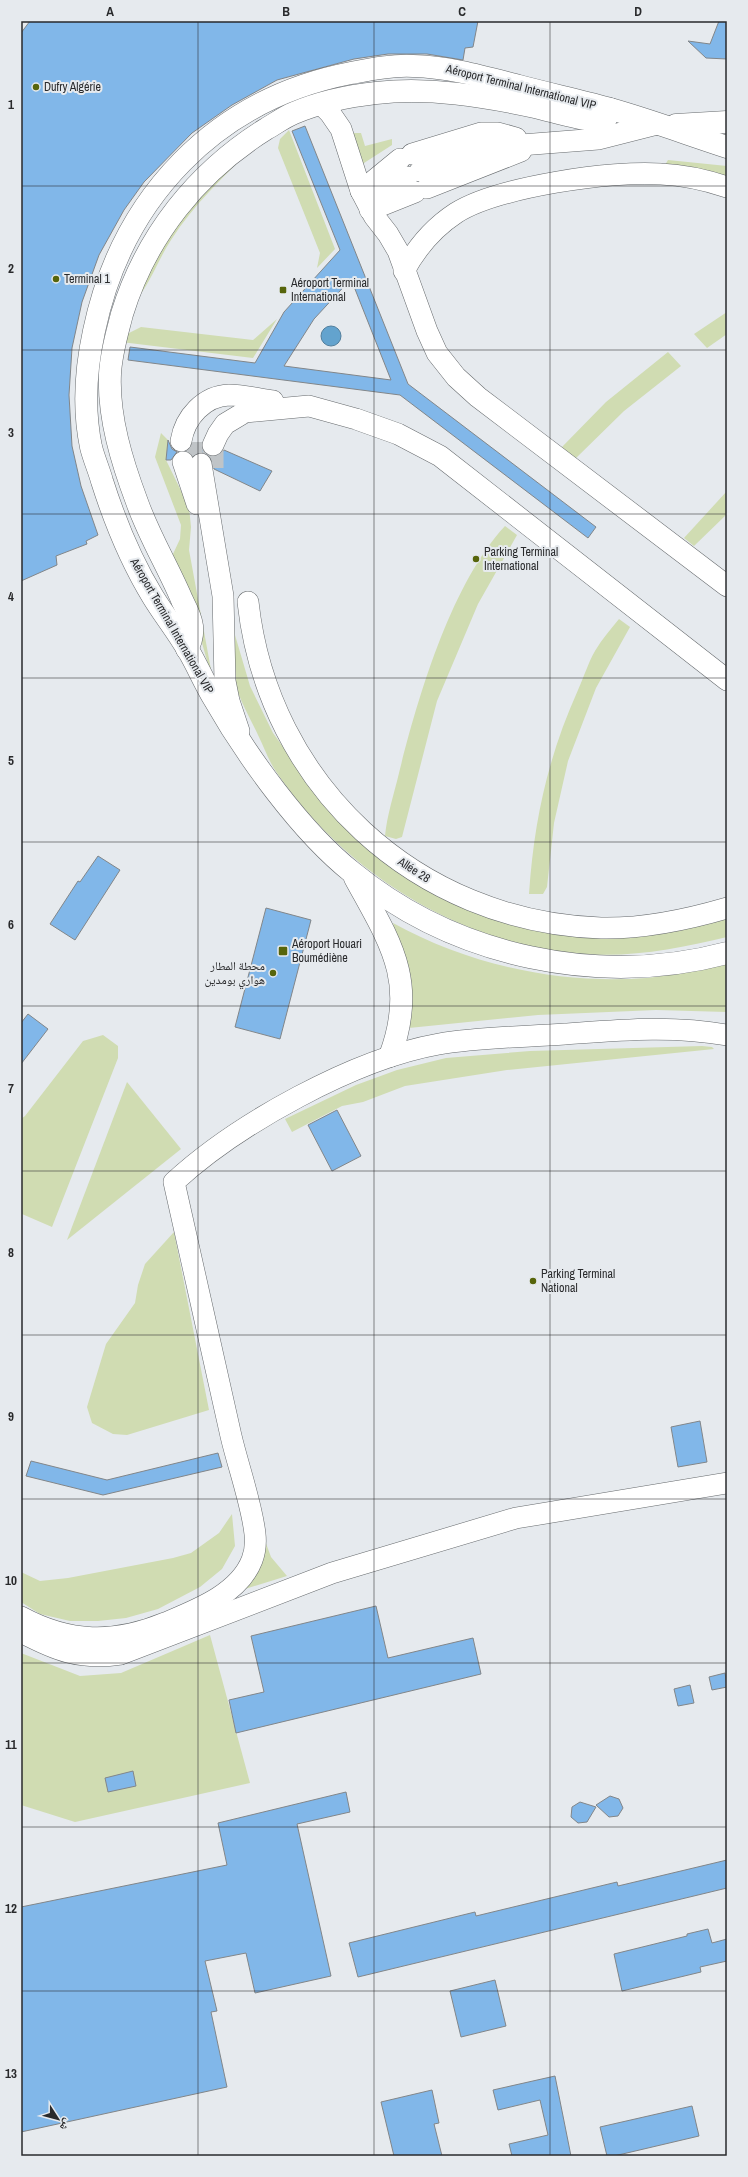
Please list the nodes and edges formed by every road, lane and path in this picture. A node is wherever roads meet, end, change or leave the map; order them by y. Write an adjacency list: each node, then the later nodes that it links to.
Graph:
1 (321, 104): 2 (main road); 8 (street); 15 (main road)
2 (610, 109): 4 (main road, Aéroport Terminal International VIP); 15 (main road, Aéroport Terminal International VIP)
3 (727, 122): 4 (main road)
4 (657, 124): 5 (main road, Aéroport Terminal International VIP); 6 (street)
5 (727, 147)
6 (413, 173): 8 (street); 8 (street)
7 (727, 187): 9 (street)
8 (365, 199): 9 (street)
9 (404, 271): 13 (street)
10 (309, 406): 11 (street); 11 (street); 16 (street)
11 (197, 454): 12 (street); 12 (street)
12 (220, 575): 17 (street)
13 (727, 586)
14 (248, 602): 19 (street, Allée 28)
15 (187, 649): 17 (main road, Aéroport Terminal International VIP)
16 (727, 680)
17 (253, 759): 18 (main road, Aéroport Terminal International VIP)
18 (352, 873): 20 (main road, Aéroport Terminal International VIP); 22 (main road)
19 (727, 908)
20 (727, 953)
21 (727, 1035): 22 (street)
22 (390, 1056): 24 (street)
23 (727, 1483): 25 (street)
24 (21, 1617)
25 (21, 1632)

